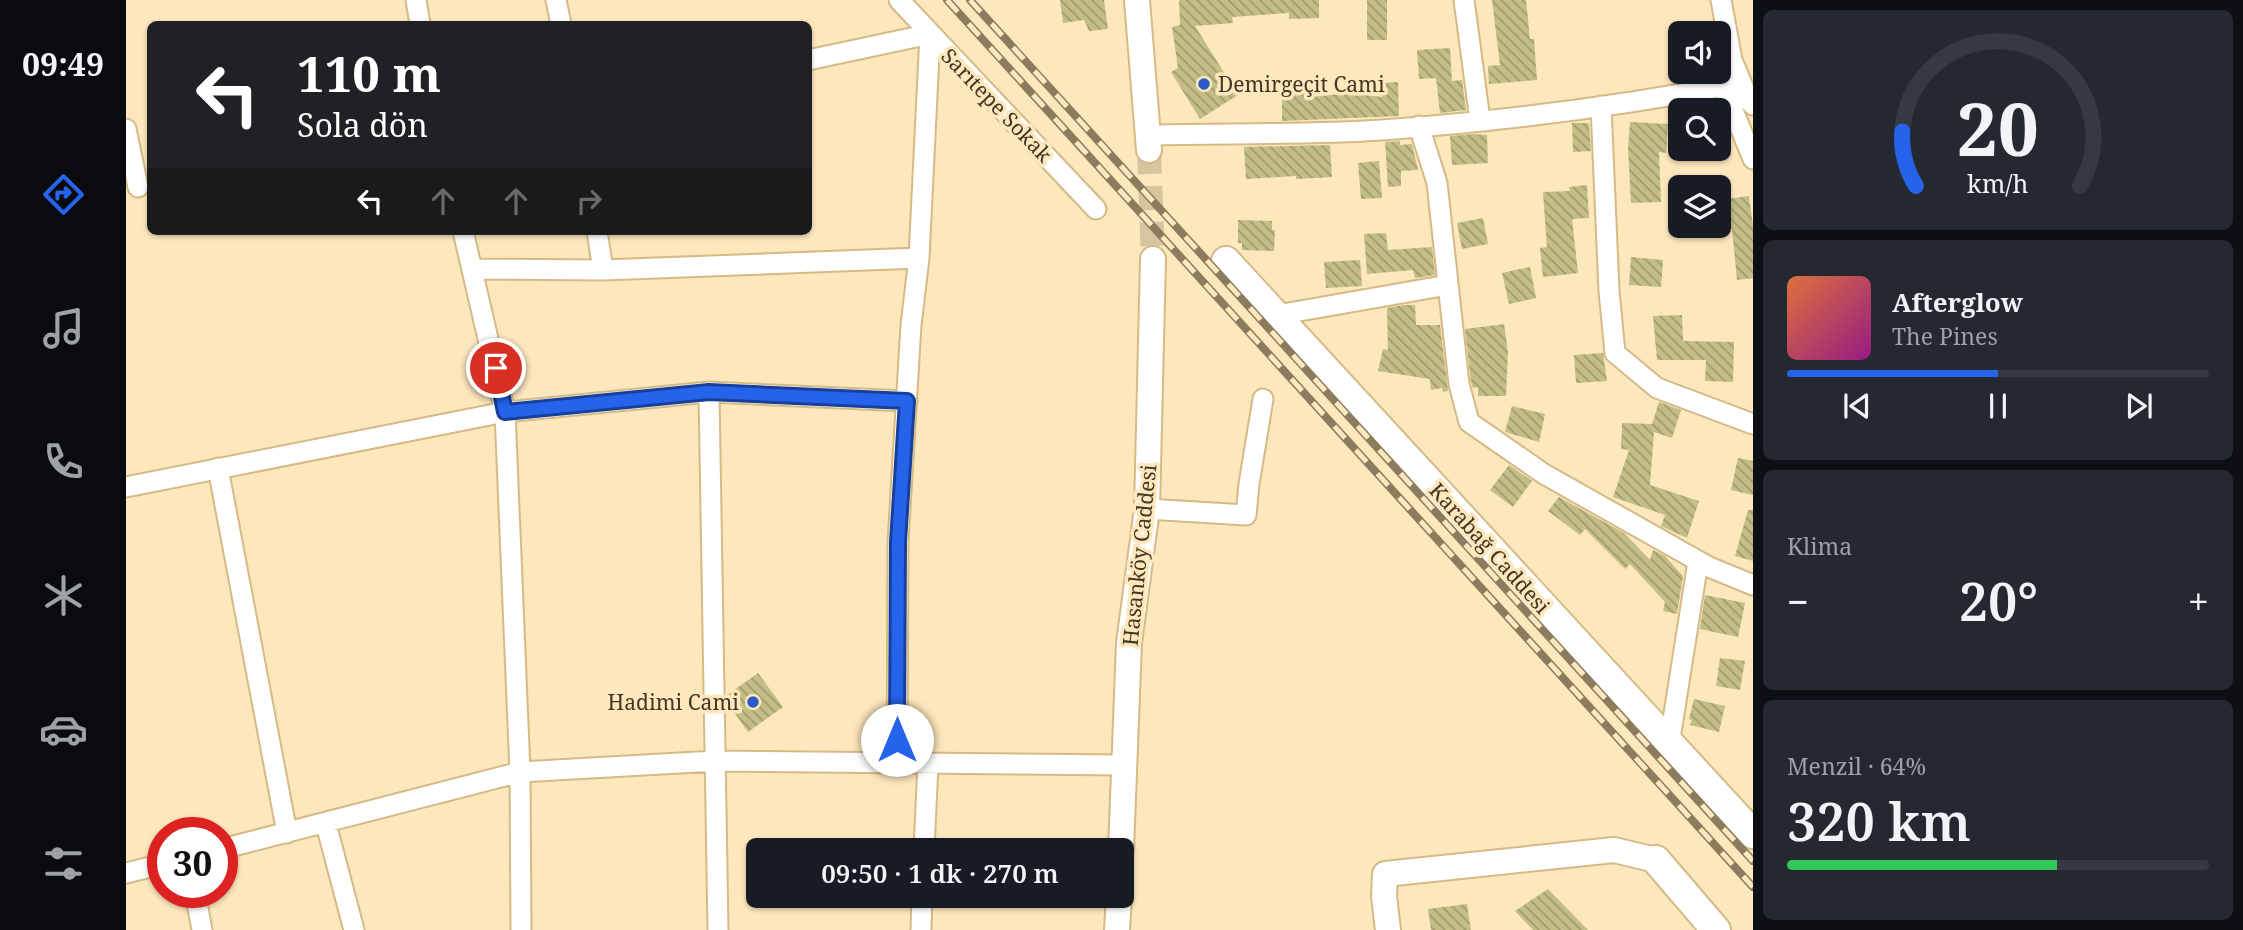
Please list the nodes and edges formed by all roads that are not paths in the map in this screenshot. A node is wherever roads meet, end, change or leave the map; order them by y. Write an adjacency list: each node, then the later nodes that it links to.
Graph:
1 (416, 0): 7 (street)
2 (556, 0): 8 (street)
3 (899, 0): 9 (street, Sarıtepe Sokak)
4 (1137, 0): 17 (street)
5 (1464, 0): 14 (street)
6 (1721, 0): 11 (street)
7 (420, 21)
8 (560, 21)
9 (930, 34): 10 (street); 20 (street, Sarıtepe Sokak); 23 (street)
10 (812, 59)
11 (1732, 85): 12 (street); 13 (street); 18 (street)
12 (1753, 105)
13 (1601, 106): 14 (street); 34 (street)
14 (1480, 120): 15 (street)
15 (1419, 126): 17 (street); 28 (street)
16 (126, 129): 19 (street)
17 (1148, 142)
18 (1753, 159)
19 (138, 187)
20 (1096, 209)
21 (464, 235): 26 (street)
22 (598, 235): 27 (street)
23 (919, 258): 27 (street); 32 (street)
24 (1153, 259): 37 (street, Hasanköy Caddesi)
25 (1226, 261): 29 (main road, Karabağ Caddesi)
26 (472, 270): 27 (street); 33 (street)
27 (603, 270)
28 (1448, 285): 29 (street); 38 (street)
29 (1277, 315): 40 (main road, Karabağ Caddesi)
30 (709, 392): 32 (street); 33 (street); 41 (street)
31 (1263, 399): 37 (street)
32 (907, 401): 42 (street)
33 (505, 412): 35 (street); 45 (street)
34 (1753, 424)
35 (218, 468): 36 (street); 47 (street)
36 (126, 487)
37 (1147, 509): 44 (street, Hasanköy Caddesi)
38 (1698, 562): 39 (street); 40 (street)
39 (1753, 584)
40 (1669, 745): 48 (main road, Karabağ Caddesi)
41 (715, 761): 42 (street); 45 (street); 61 (street)
42 (897, 763): 43 (street)
43 (928, 764): 44 (street); 49 (street)
44 (1124, 765): 50 (street, Hasanköy Caddesi)
45 (520, 772): 46 (street); 60 (street)
46 (326, 824): 47 (street); 59 (street)
47 (288, 834): 51 (street)
48 (1753, 834)
49 (925, 838)
50 (1121, 838)
51 (238, 845)
52 (1656, 860): 64 (street); 65 (main road)
53 (147, 868): 54 (street)
54 (126, 873)
55 (198, 908): 58 (street)
56 (922, 908): 62 (street)
57 (1119, 908): 63 (street)
58 (202, 930)
59 (354, 930)
60 (522, 930)
61 (718, 930)
62 (921, 930)
63 (1118, 930)
64 (1388, 930)
65 (1716, 930)

